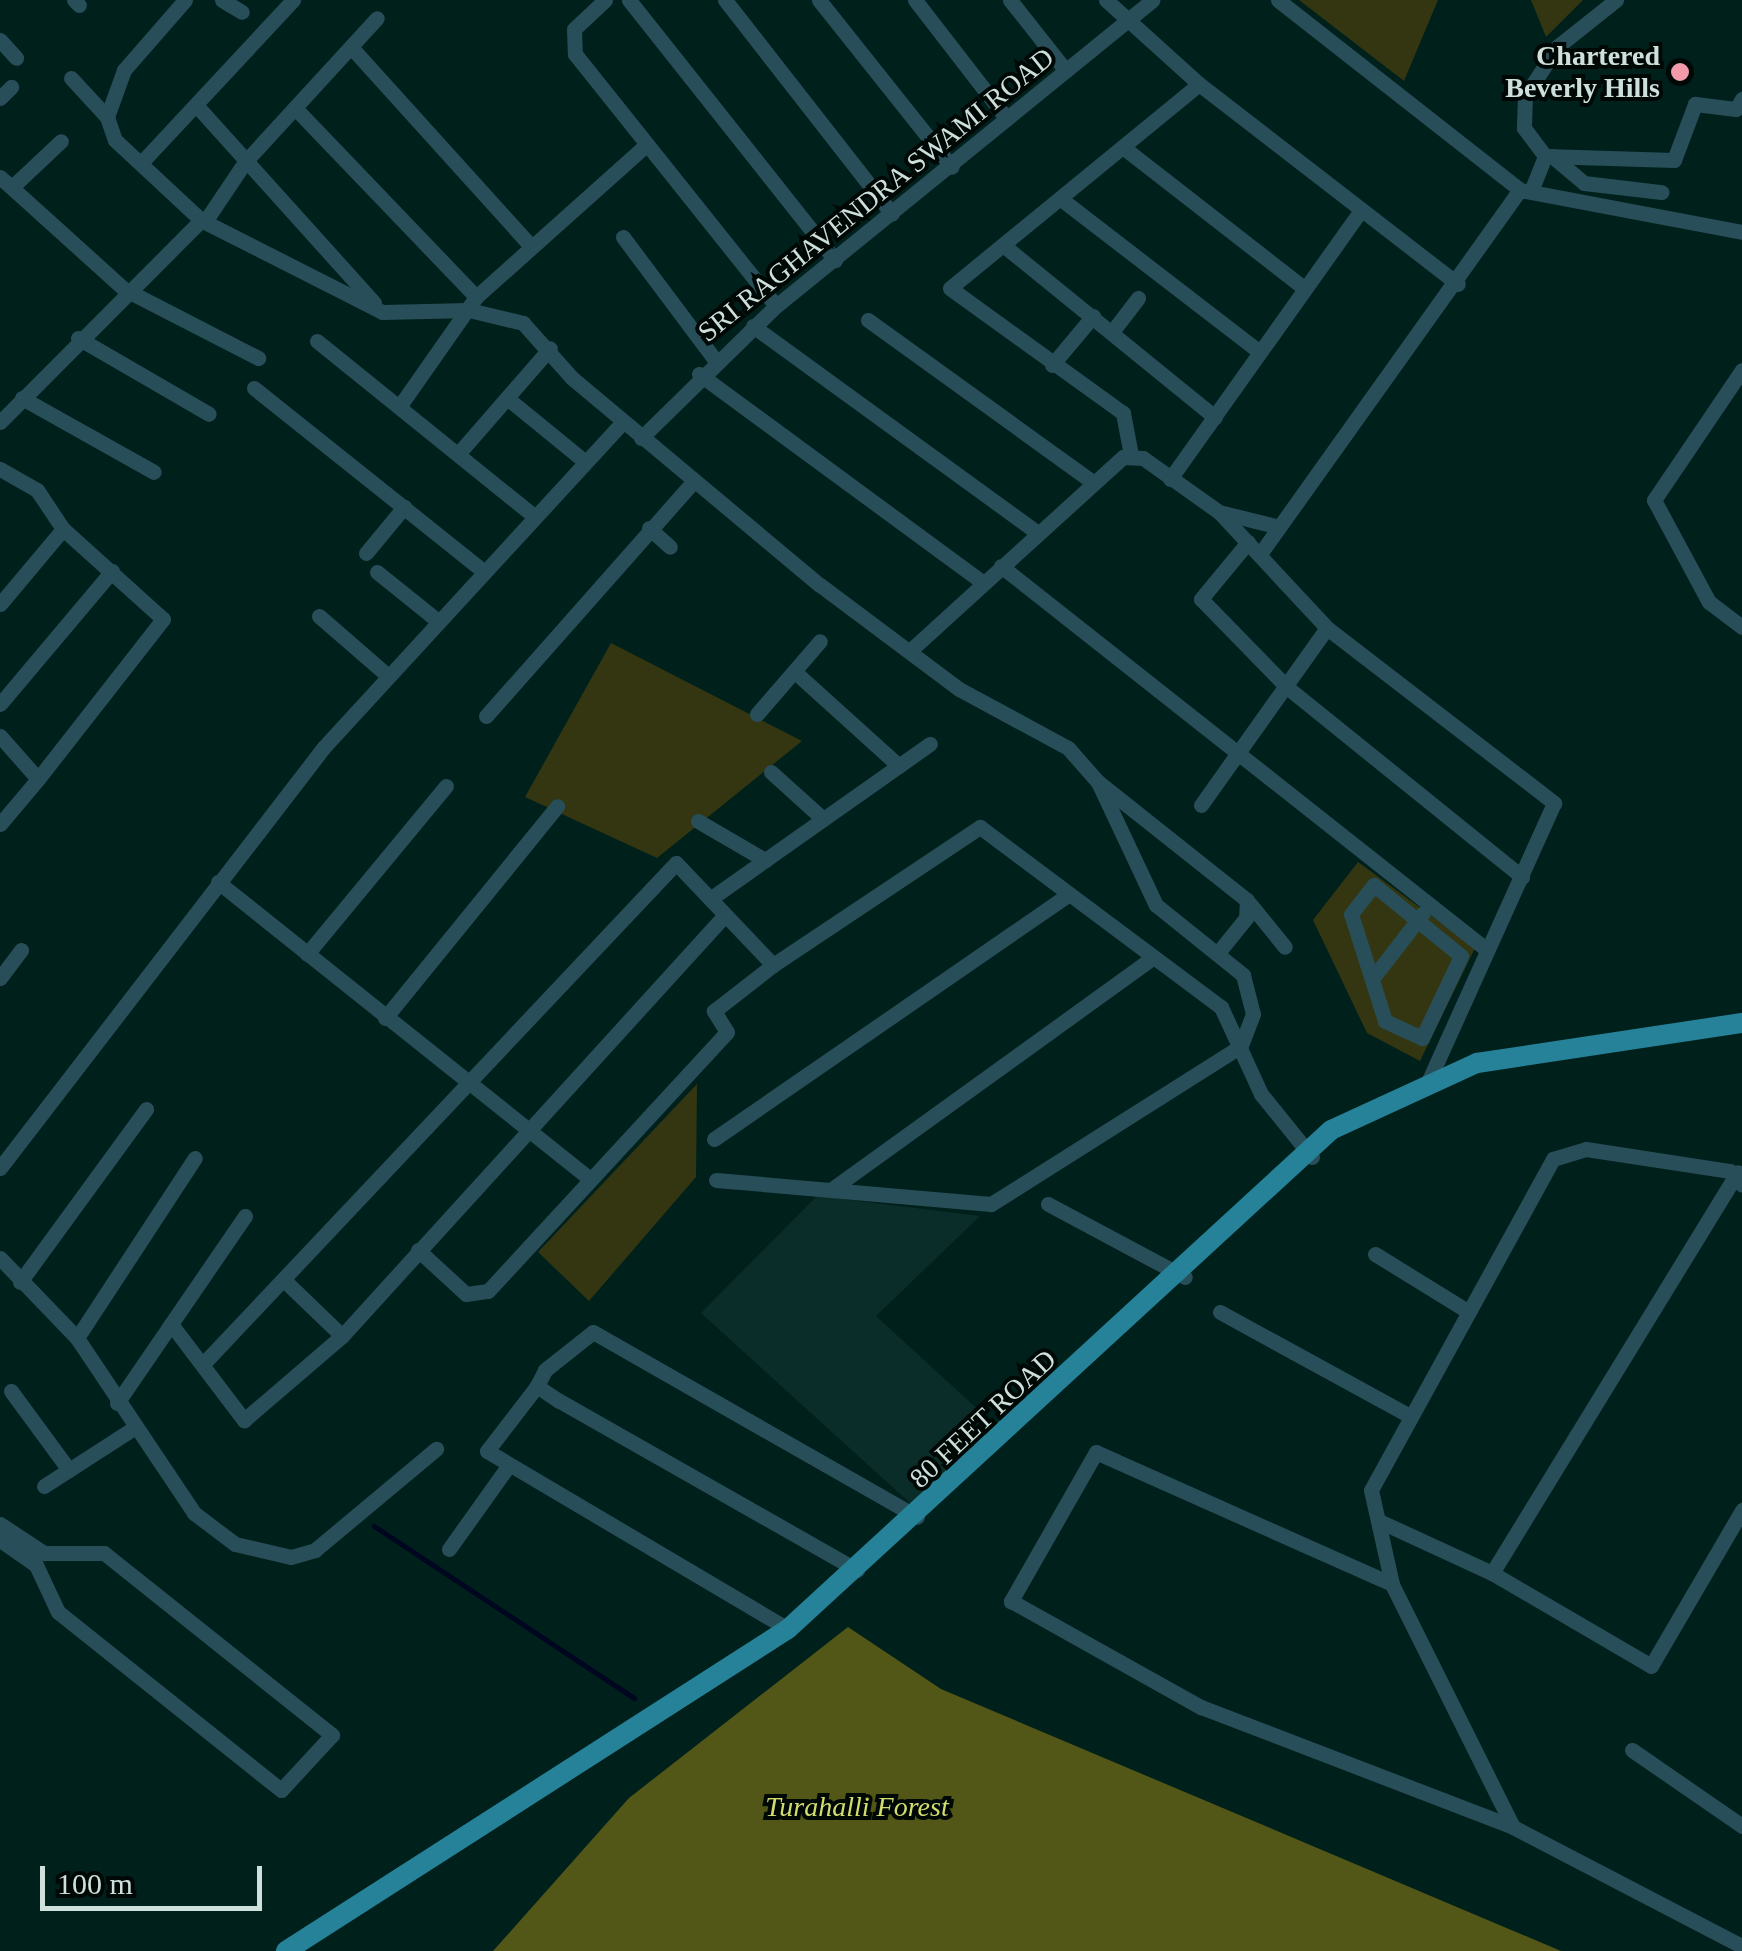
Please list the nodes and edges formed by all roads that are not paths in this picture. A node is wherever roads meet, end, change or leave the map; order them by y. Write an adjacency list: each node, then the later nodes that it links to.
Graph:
1 (186, 0): 26 (street)
2 (222, 0): 14 (street)
3 (294, 0): 24 (street)
4 (605, 0): 29 (street)
5 (629, 0): 46 (street)
6 (726, 0): 40 (street)
7 (819, 0): 34 (street)
8 (914, 0): 27 (street)
9 (1010, 0): 20 (street)
10 (1106, 0): 16 (street)
11 (1152, 0): 16 (street, SRI RAGHAVENDRA SWAMI ROAD)
12 (1278, 0): 36 (street)
13 (1616, 0): 31 (street)
14 (242, 12)
15 (377, 18): 18 (street)
16 (1124, 23): 20 (street, SRI RAGHAVENDRA SWAMI ROAD); 22 (street)
17 (0, 40): 19 (street)
18 (350, 47): 25 (street); 45 (street)
19 (16, 58)
20 (1066, 72): 27 (street, SRI RAGHAVENDRA SWAMI ROAD)
21 (71, 78): 26 (street)
22 (1199, 84): 30 (street); 39 (street)
23 (1742, 99): 31 (street)
24 (196, 105): 32 (street); 33 (street)
25 (295, 108): 32 (street); 51 (street)
26 (107, 117): 33 (street)
27 (1007, 119): 34 (street, SRI RAGHAVENDRA SWAMI ROAD)
28 (61, 141): 35 (street)
29 (647, 144): 45 (street); 52 (street)
30 (1124, 148): 38 (street); 49 (street)
31 (1548, 156): 36 (street); 37 (street)
32 (245, 162): 41 (street); 53 (street)
33 (140, 163): 41 (street)
34 (952, 166): 40 (street, SRI RAGHAVENDRA SWAMI ROAD)
35 (4, 181): 48 (street)
36 (1526, 191): 42 (street); 47 (street)
37 (1662, 192)
38 (1062, 199): 44 (street); 61 (street)
39 (1359, 213): 47 (street); 49 (street)
40 (892, 214): 46 (street, SRI RAGHAVENDRA SWAMI ROAD)
41 (203, 220): 48 (street); 53 (street)
42 (1742, 232)
43 (623, 237): 63 (street)
44 (1003, 245): 54 (street); 64 (street)
45 (531, 246): 51 (street)
46 (835, 260): 52 (street, SRI RAGHAVENDRA SWAMI ROAD)
47 (1458, 284): 87 (street)
48 (124, 289): 58 (street); 62 (street)
49 (1305, 289): 61 (street)
50 (1138, 298): 57 (street)
51 (473, 303): 53 (street); 60 (street); 70 (street)
52 (776, 306): 56 (street, SRI RAGHAVENDRA SWAMI ROAD)
53 (382, 312)
54 (1092, 316): 57 (street); 64 (street)
55 (868, 320): 82 (street)
56 (753, 326): 63 (street, SRI RAGHAVENDRA SWAMI ROAD); 90 (street)
57 (1112, 332): 72 (street)
58 (78, 338): 68 (street); 71 (street)
59 (317, 342): 70 (street)
60 (550, 348): 69 (street); 74 (street)
61 (1260, 352): 72 (street)
62 (258, 358)
63 (715, 360): 66 (street, SRI RAGHAVENDRA SWAMI ROAD)
64 (1052, 365): 77 (street)
65 (1742, 370): 102 (street)
66 (700, 374): 75 (street, SRI RAGHAVENDRA SWAMI ROAD); 98 (street)
67 (254, 388): 84 (street)
68 (22, 398): 73 (street); 80 (street)
69 (507, 398): 76 (street); 78 (street)
70 (399, 407): 76 (street)
71 (209, 414)
72 (1215, 417): 81 (street)
73 (0, 422)
74 (623, 422): 75 (street); 78 (street)
75 (642, 438): 83 (street)
76 (458, 454): 86 (street)
77 (1131, 455): 81 (street); 82 (street)
78 (583, 460): 86 (street)
79 (0, 469): 89 (street)
80 (154, 472)
81 (1170, 479): 85 (street)
82 (1091, 481): 90 (street)
83 (693, 482): 88 (street); 105 (street)
84 (404, 508): 93 (street); 96 (street)
85 (1219, 512): 87 (street); 92 (street)
86 (533, 514): 96 (street)
87 (1279, 527): 92 (street)
88 (649, 528): 91 (street); 111 (street)
89 (62, 529): 95 (street); 99 (street)
90 (1036, 532): 94 (street)
91 (670, 547)
92 (1254, 548): 103 (street); 108 (street)
93 (366, 554)
94 (1001, 566): 98 (street); 114 (street)
95 (112, 570): 109 (street); 117 (street)
96 (484, 571): 101 (street)
97 (377, 572): 101 (street)
98 (983, 583): 105 (street)
99 (0, 604)
100 (319, 616): 107 (street)
101 (438, 621): 107 (street)
102 (1742, 627)
103 (1327, 628): 108 (street); 126 (street)
104 (820, 641): 106 (street)
105 (913, 648): 118 (street)
106 (794, 672): 110 (street); 115 (street)
107 (388, 676): 127 (street)
108 (1288, 688): 114 (street); 126 (street)
109 (0, 704)
110 (757, 714)
111 (486, 716)
112 (0, 736): 117 (street)
113 (930, 744): 115 (street)
114 (1235, 757): 121 (street); 131 (street)
115 (899, 766): 122 (street)
116 (770, 772): 122 (street)
117 (38, 780): 124 (street)
118 (1098, 782): 130 (street); 138 (street)
119 (446, 786): 137 (street)
120 (557, 806): 143 (street)
121 (1200, 806)
122 (823, 819): 125 (street)
123 (698, 821): 125 (street)
124 (0, 824)
125 (765, 860): 129 (street)
126 (1522, 877): 135 (street)
127 (218, 882): 137 (street); 154 (street)
128 (1066, 896): 139 (street); 140 (street); 151 (street)
129 (710, 898): 132 (street); 148 (street)
130 (1250, 904): 134 (street); 138 (street)
131 (1429, 906): 133 (street); 135 (street)
132 (725, 914): 140 (street); 150 (street)
133 (1418, 920): 142 (street); 142 (street); 142 (street)
134 (1284, 947)
135 (1486, 949): 147 (street)
136 (21, 950): 141 (street)
137 (308, 954): 143 (street)
138 (1218, 954): 146 (street)
139 (1152, 958): 146 (street); 159 (street)
140 (773, 965): 156 (street)
141 (0, 978)
142 (1372, 979)
143 (385, 1018): 148 (street)
144 (1742, 1023): 147 (main road, 80 FEET ROAD)
145 (1742, 1034): 152 (main road, 80 FEET ROAD)
146 (1241, 1046): 152 (street); 159 (street)
147 (1430, 1078): 152 (main road, 80 FEET ROAD)
148 (469, 1084): 150 (street); 167 (street)
149 (146, 1110): 166 (street)
150 (525, 1129): 156 (street); 162 (street)
151 (714, 1140)
152 (1309, 1153): 165 (main road, 80 FEET ROAD)
153 (195, 1158): 172 (street)
154 (0, 1168)
155 (1736, 1171): 158 (street); 168 (street); 190 (street)
156 (589, 1178): 162 (street)
157 (716, 1180): 159 (street)
158 (1742, 1184)
159 (832, 1189)
160 (1048, 1204): 165 (street)
161 (245, 1216): 170 (street)
162 (418, 1250): 171 (street)
163 (1374, 1254): 168 (street)
164 (0, 1258): 166 (street)
165 (1180, 1273): 184 (main road, 80 FEET ROAD); 196 (main road, 80 FEET ROAD)
166 (20, 1282): 172 (street)
167 (287, 1283): 171 (street); 173 (street)
168 (1464, 1309): 177 (street)
169 (1220, 1312): 177 (street)
170 (171, 1324): 173 (street); 176 (street)
171 (342, 1336): 173 (street)
172 (76, 1338): 176 (street)
173 (204, 1364)
174 (537, 1386): 180 (street); 184 (street); 189 (street)
175 (11, 1391): 181 (street)
176 (117, 1403): 178 (street)
177 (1408, 1415): 185 (street)
178 (134, 1428): 179 (street); 181 (street)
179 (436, 1449)
180 (509, 1465): 188 (street); 192 (street)
181 (69, 1470): 182 (street)
182 (44, 1486)
183 (1742, 1510): 187 (street)
184 (917, 1517): 189 (main road, 80 FEET ROAD)
185 (1379, 1521): 190 (street); 191 (street)
186 (6, 1535): 186 (street)
187 (1736, 1536): 190 (street)
188 (449, 1549)
189 (858, 1570): 192 (main road, 80 FEET ROAD)
190 (1492, 1573)
191 (1392, 1584): 195 (street); 195 (street)
192 (788, 1630): 196 (main road, 80 FEET ROAD)
193 (1632, 1750): 194 (street)
194 (1742, 1826)
195 (1513, 1827): 197 (street)
196 (336, 1926): 198 (main road, 80 FEET ROAD); 199 (main road, 80 FEET ROAD)
197 (1742, 1946)
198 (286, 1951)
199 (308, 1951)

